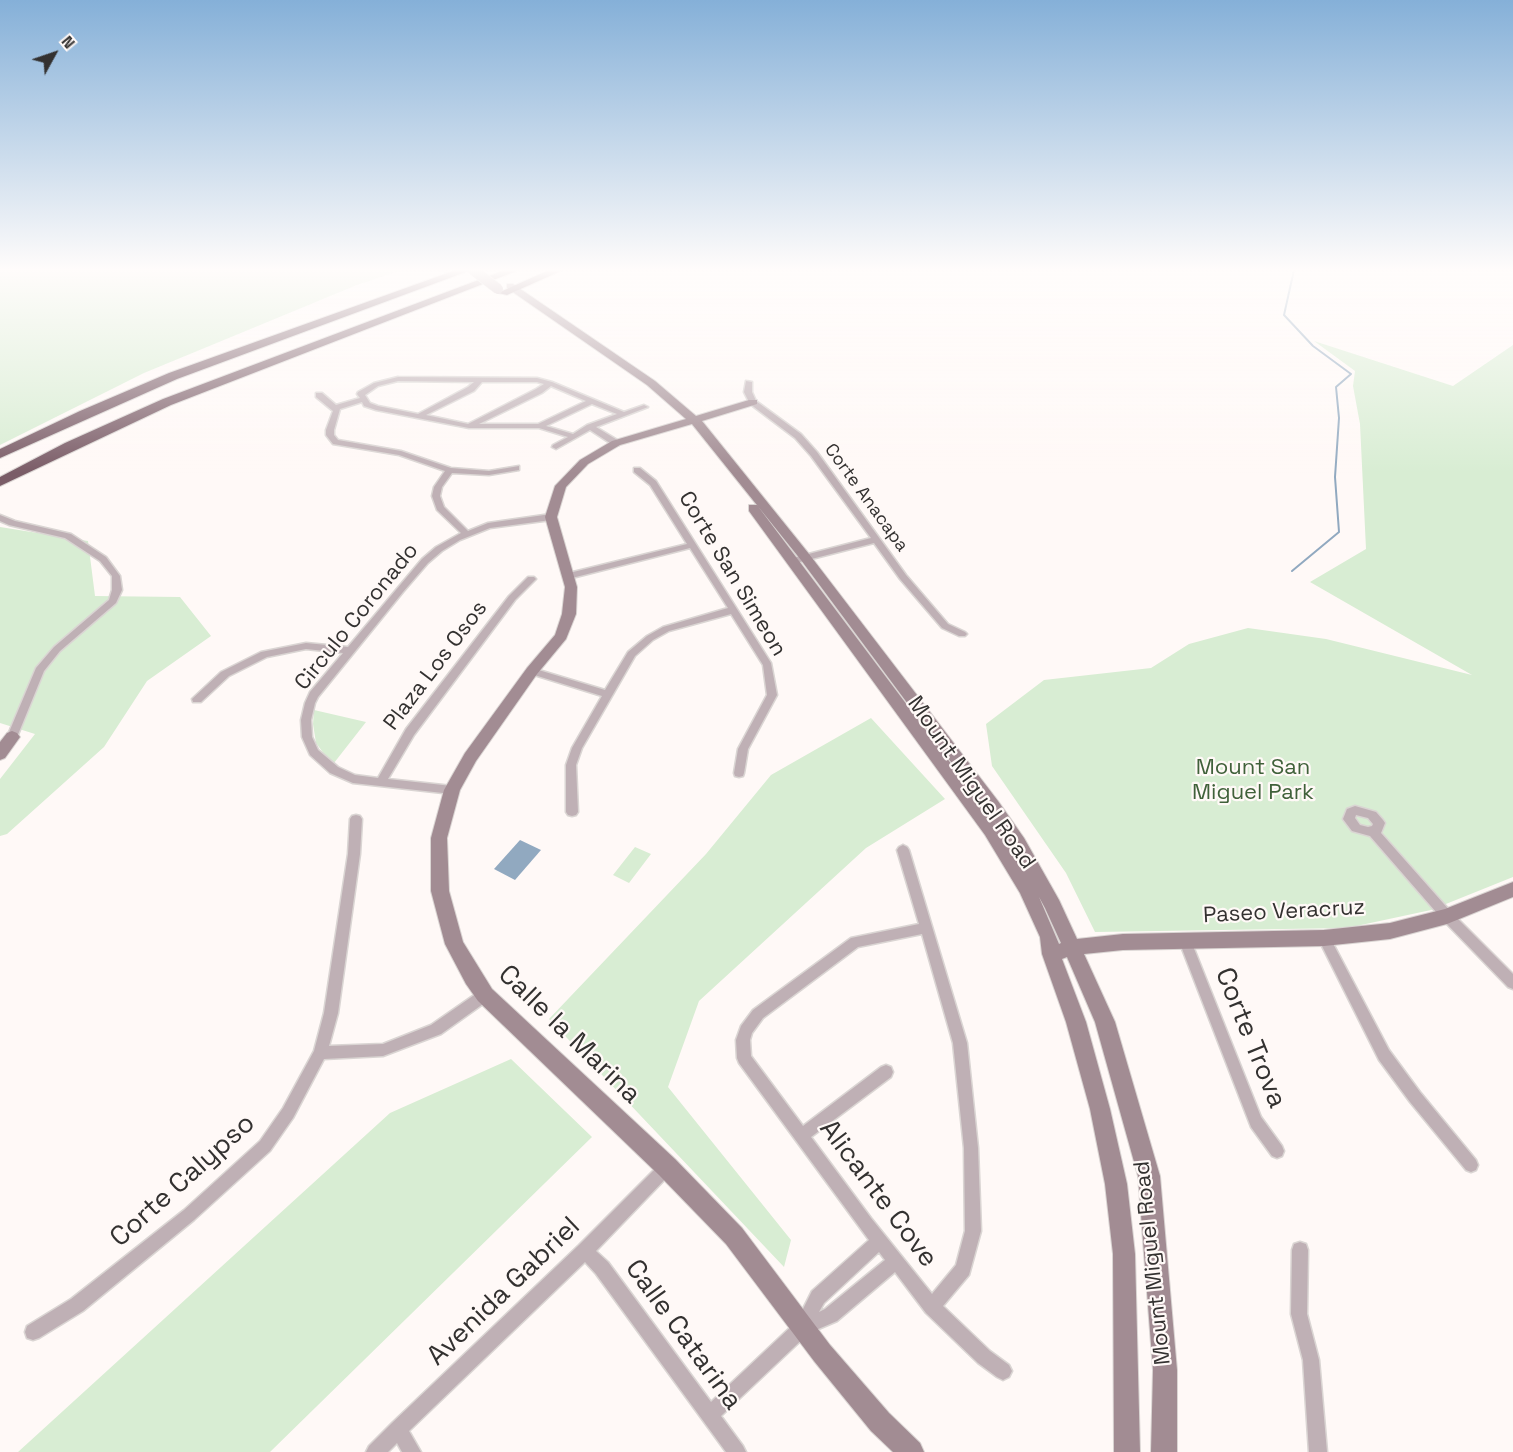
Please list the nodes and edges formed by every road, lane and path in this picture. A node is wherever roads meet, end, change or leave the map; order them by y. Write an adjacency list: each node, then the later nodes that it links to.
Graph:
1 (277, 338): 22 (highway)
2 (335, 338): 26 (highway)
3 (575, 338): 15 (street, Mount Miguel Road)
4 (480, 380): 6 (street); 8 (street); 14 (street)
5 (748, 382): 10 (street)
6 (550, 383): 9 (street); 16 (street)
7 (319, 395): 12 (street)
8 (363, 399): 12 (street); 14 (street)
9 (592, 401): 13 (street); 17 (street)
10 (753, 402): 15 (street); 30 (street, Corte Anacapa)
11 (644, 407): 13 (street)
12 (335, 408): 24 (street)
13 (623, 414): 18 (street)
14 (421, 415): 16 (street)
15 (687, 420): 20 (street); 32 (street, Mount Miguel Road)
16 (469, 426): 17 (street)
17 (540, 426): 19 (street)
18 (590, 427): 19 (street); 20 (street)
19 (573, 436): 21 (street)
20 (616, 443): 27 (street)
21 (556, 447)
22 (0, 454)
23 (516, 468): 24 (street)
24 (450, 470): 29 (street)
25 (637, 470): 31 (street, Corte San Simeon)
26 (0, 482)
27 (551, 517): 29 (street, Circulo Coronado); 33 (street, Calle la Marina)
28 (0, 518): 41 (street)
29 (467, 534): 37 (street, Circulo Coronado)
30 (875, 540): 32 (street); 36 (street, Corte Anacapa)
31 (693, 545): 33 (street); 35 (street, Corte San Simeon)
32 (798, 559): 55 (street, Mount Miguel Road); 56 (street, Mount Miguel Road)
33 (568, 576): 38 (street, Calle la Marina)
34 (531, 579): 44 (street, Plaza Los Osos)
35 (733, 610): 39 (street); 43 (street, Corte San Simeon)
36 (962, 634)
37 (351, 650): 40 (street); 44 (street, Circulo Coronado)
38 (532, 671): 39 (street); 45 (street, Calle la Marina)
39 (607, 694): 46 (street)
40 (197, 699)
41 (12, 738): 42 (street)
42 (0, 754)
43 (739, 773)
44 (380, 783): 45 (street, Circulo Coronado)
45 (452, 790): 58 (street, Calle la Marina)
46 (572, 812)
47 (356, 819): 59 (street, Corte Calypso)
48 (1373, 832): 51 (street)
49 (903, 850): 52 (street)
50 (1513, 889): 51 (street, Paseo Veracruz)
51 (1447, 916): 53 (street, Paseo Veracruz); 57 (street)
52 (925, 928): 61 (street, Alicante Cove); 69 (street)
53 (1324, 938): 54 (street, Paseo Veracruz); 63 (street)
54 (1185, 940): 55 (street, Paseo Veracruz); 62 (street, Corte Trova)
55 (1073, 947): 56 (street, Paseo Veracruz); 80 (street, Mount Miguel Road)
56 (1051, 954): 79 (street, Mount Miguel Road)
57 (1513, 983)
58 (484, 994): 59 (street); 64 (street, Calle la Marina)
59 (320, 1053): 71 (street, Corte Calypso)
60 (886, 1072): 61 (street)
61 (801, 1136): 65 (street, Alicante Cove)
62 (1276, 1151)
63 (1471, 1165)
64 (667, 1167): 67 (street, Avenida Gabriel); 70 (street, Calle la Marina)
65 (880, 1241): 68 (street, Alicante Cove); 70 (street)
66 (1300, 1250): 81 (street)
67 (585, 1251): 73 (street, Calle Catarina); 74 (street, Avenida Gabriel)
68 (896, 1261): 69 (street, Alicante Cove); 70 (street)
69 (932, 1307): 72 (street, Alicante Cove)
70 (803, 1327): 73 (street); 78 (street, Calle la Marina)
71 (33, 1332)
72 (1003, 1371)
73 (709, 1415): 77 (street, Calle Catarina)
74 (398, 1429): 75 (street, Avenida Gabriel); 76 (street)
75 (375, 1452)
76 (412, 1452)
77 (737, 1452)
78 (911, 1452)
79 (1127, 1452)
80 (1164, 1452)
81 (1318, 1452)

